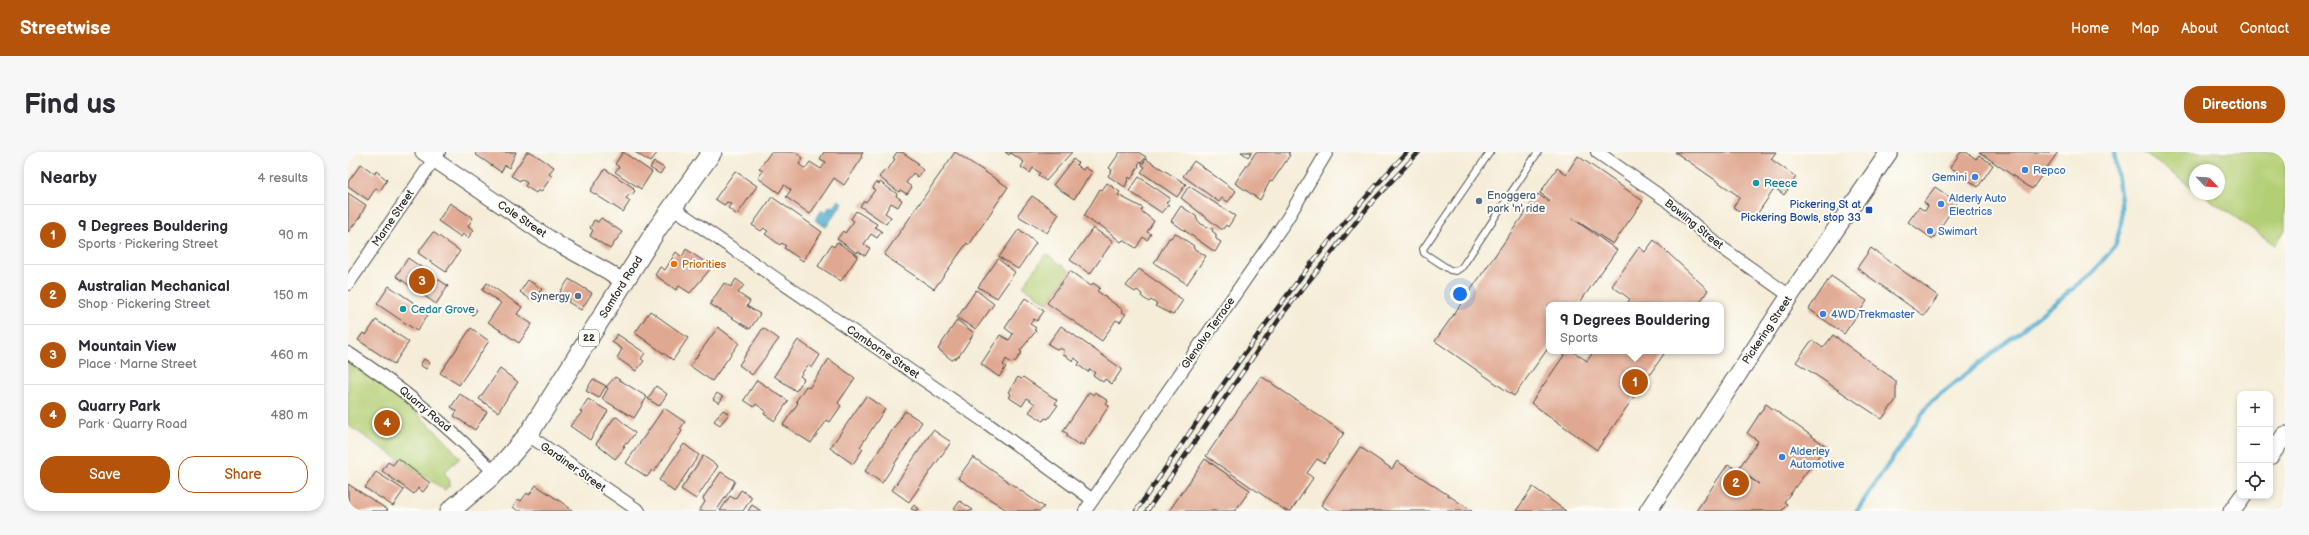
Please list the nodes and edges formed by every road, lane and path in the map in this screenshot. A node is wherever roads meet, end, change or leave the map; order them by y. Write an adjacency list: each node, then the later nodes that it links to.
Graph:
1 (712, 152): 8 (main road, Samford Road / 22)
2 (1327, 152): 18 (street, Glenalva Terrace)
3 (1490, 152): 4 (lane)
4 (1538, 152)
5 (1597, 152): 11 (street, Bowling Street)
6 (1889, 152): 11 (main road, Pickering Street)
7 (432, 154): 9 (street, Cole Street); 10 (street, Marne Street)
8 (672, 207): 9 (main road, Samford Road / 22); 18 (street, Camborne Street)
9 (624, 282): 13 (main road, Samford Road / 22)
10 (348, 284)
11 (1790, 296): 22 (main road, Pickering Street)
12 (348, 353): 16 (street, Quarry Road)
13 (528, 435): 16 (main road, Samford Road / 22); 20 (street, Gardiner Street)
14 (2284, 437): 15 (main road)
15 (2273, 452)
16 (495, 473): 19 (main road, Samford Road / 22)
17 (2241, 499): 23 (main road)
18 (1093, 500): 21 (street, Glenalva Terrace)
19 (450, 511)
20 (639, 511)
21 (1085, 511)
22 (1648, 511)
23 (2232, 511)

